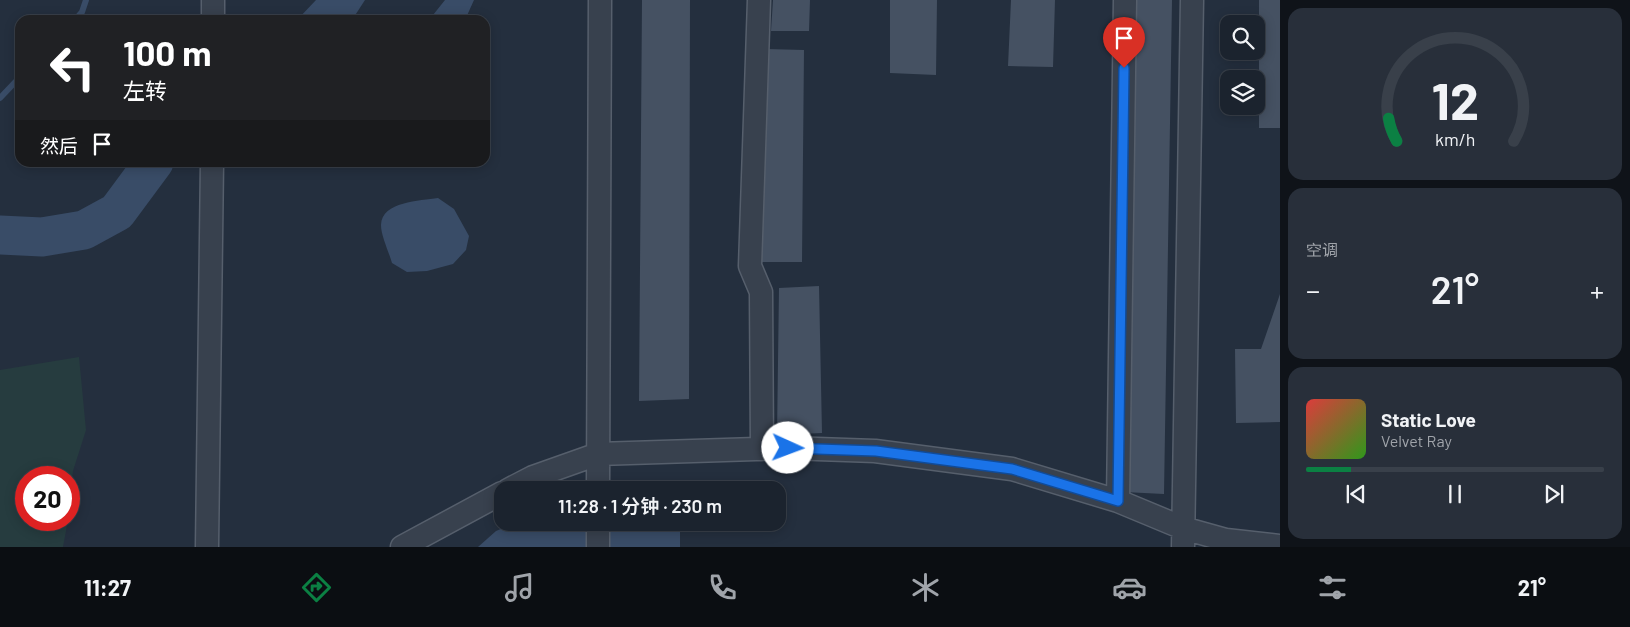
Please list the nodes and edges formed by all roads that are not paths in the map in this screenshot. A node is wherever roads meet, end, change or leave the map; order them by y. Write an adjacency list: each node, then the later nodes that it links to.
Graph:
1 (214, 0): 6 (street)
2 (600, 0): 9 (street)
3 (759, 0): 8 (street)
4 (1125, 0): 13 (street)
5 (1192, 0): 15 (street)
6 (213, 15)
7 (212, 167): 17 (street)
8 (762, 449): 9 (street); 13 (street)
9 (598, 454): 10 (street); 11 (street)
10 (525, 481)
11 (598, 481)
12 (494, 497): 18 (street)
13 (1118, 501): 15 (street)
14 (598, 531): 19 (street)
15 (1183, 538): 16 (street)
16 (1280, 546)
17 (207, 547)
18 (402, 547)
19 (598, 547)

